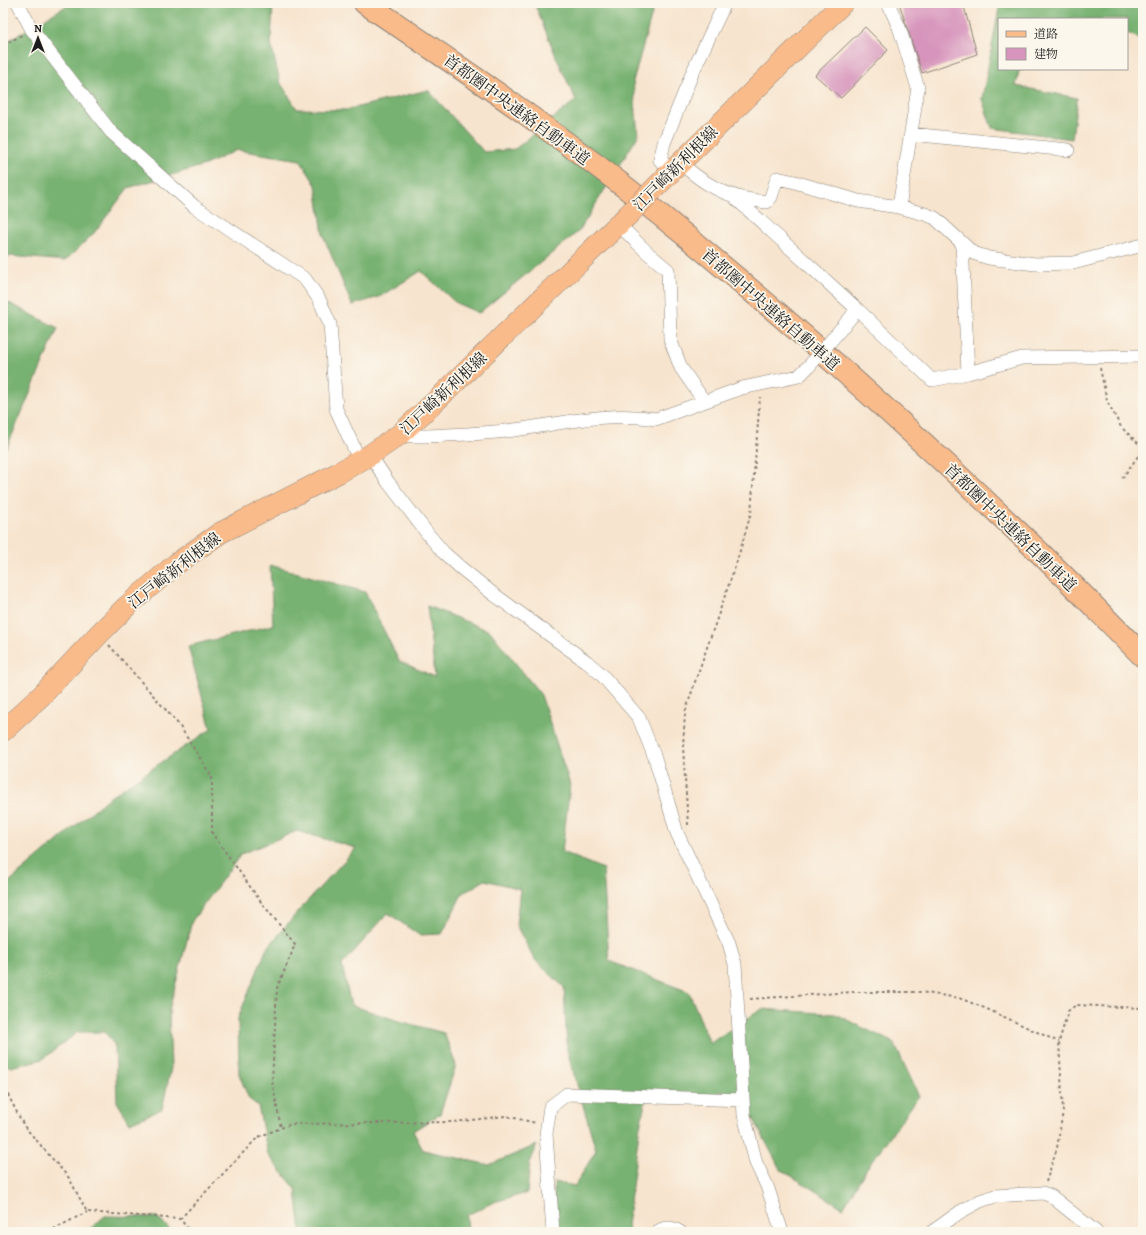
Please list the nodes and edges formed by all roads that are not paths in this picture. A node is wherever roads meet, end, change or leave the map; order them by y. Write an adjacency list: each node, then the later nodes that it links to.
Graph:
1 (18, 3): 19 (street)
2 (365, 3): 20 (highway, 首都圏中央連絡自動車道)
3 (725, 3): 8 (street)
4 (844, 3): 8 (main road, 江戸崎新利根線)
5 (888, 3): 6 (street)
6 (911, 134): 7 (street); 10 (street)
7 (1068, 150)
8 (673, 169): 9 (street); 11 (main road, 江戸崎新利根線, bridge)
9 (732, 195): 10 (street); 14 (street)
10 (899, 207): 12 (street)
11 (622, 220): 17 (street); 18 (main road, 江戸崎新利根線)
12 (962, 243): 13 (street); 16 (street)
13 (1143, 246)
14 (855, 313): 16 (street); 17 (street, bridge)
15 (1143, 356): 16 (street)
16 (968, 373)
17 (704, 401): 18 (street)
18 (399, 435): 19 (main road, 江戸崎新利根線)
19 (365, 458): 21 (main road, 江戸崎新利根線); 22 (street)
20 (1143, 656)
21 (3, 731)
22 (743, 1100): 23 (street); 26 (street)
23 (553, 1232)
24 (657, 1232): 25 (street)
25 (680, 1232)
26 (782, 1232)
27 (932, 1232): 28 (street)
28 (1096, 1232)

